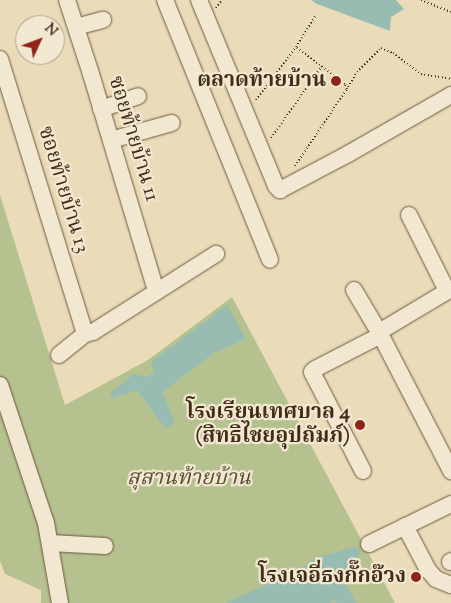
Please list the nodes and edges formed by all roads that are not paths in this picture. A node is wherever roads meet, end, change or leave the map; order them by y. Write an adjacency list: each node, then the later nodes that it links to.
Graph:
1 (67, 0): 5 (street, ซอยท้ายบ้าน 11)
2 (165, 0): 14 (street)
3 (199, 0): 7 (street)
4 (103, 20): 5 (street)
5 (76, 27): 9 (street, ซอยท้ายบ้าน 11)
6 (0, 59): 18 (street, ซอยท้ายบ้าน 13)
7 (451, 95)
8 (138, 96): 9 (street)
9 (102, 109): 11 (street, ซอยท้ายบ้าน 11)
10 (172, 122): 11 (street)
11 (111, 140): 17 (street, ซอยท้ายบ้าน 11)
12 (409, 215): 16 (street)
13 (216, 254): 17 (street)
14 (270, 260)
15 (354, 290): 19 (street)
16 (449, 290): 19 (street)
17 (156, 291): 18 (street)
18 (85, 334): 20 (street)
19 (380, 334): 22 (street); 23 (street)
20 (59, 355)
21 (0, 385): 26 (street)
22 (363, 471)
23 (451, 471)
24 (451, 504): 25 (street)
25 (405, 526): 27 (street); 29 (street)
26 (50, 543): 28 (street); 30 (street)
27 (369, 544)
28 (105, 546)
29 (451, 585)
30 (60, 603)

